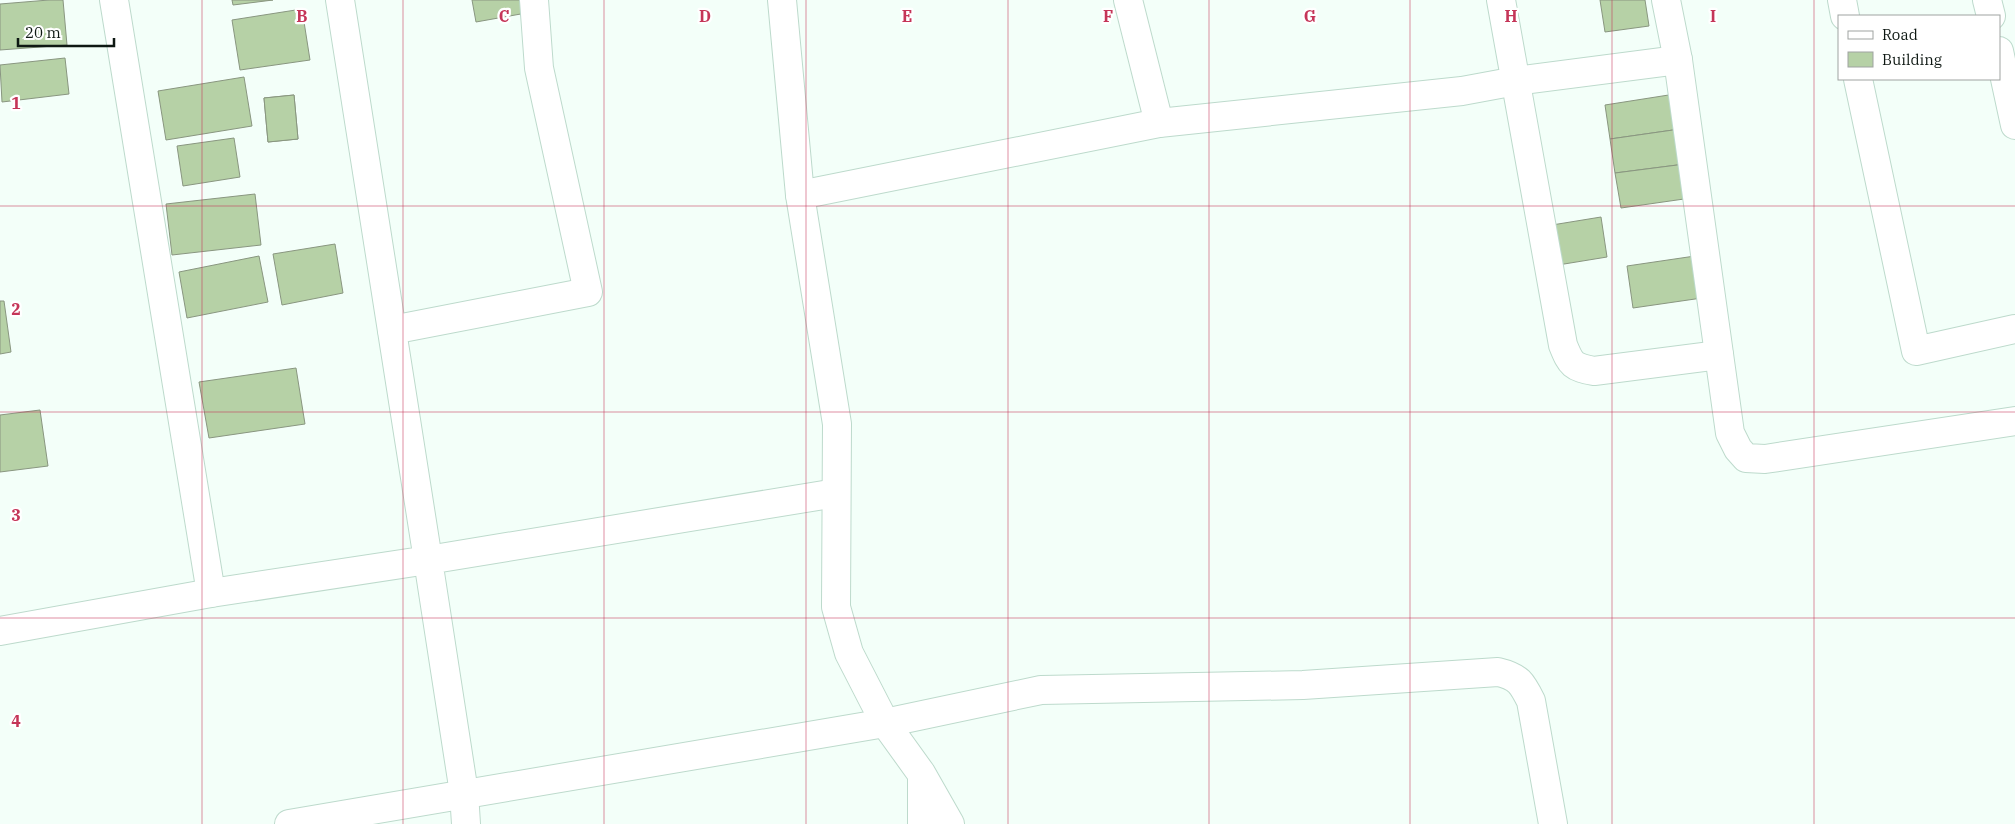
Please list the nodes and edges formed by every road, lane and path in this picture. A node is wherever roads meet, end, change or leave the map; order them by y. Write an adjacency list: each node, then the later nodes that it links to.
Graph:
1 (114, 0): 25 (street)
2 (340, 0): 20 (street)
3 (534, 0): 20 (street)
4 (782, 0): 18 (street)
5 (1128, 0): 16 (street)
6 (1501, 0): 15 (street)
7 (1666, 0): 13 (street)
8 (1842, 0): 10 (street)
9 (1987, 0): 11 (street)
10 (1845, 15)
11 (1991, 15)
12 (2000, 56): 17 (street)
13 (1678, 60): 15 (street); 21 (street)
14 (1858, 80): 19 (street)
15 (1516, 81): 16 (street); 21 (street)
16 (1159, 123): 18 (street)
17 (2015, 125)
18 (800, 195): 23 (street)
19 (2015, 329)
20 (392, 330): 24 (street)
21 (1718, 356): 22 (street)
22 (2015, 421)
23 (836, 493): 24 (street); 27 (street)
24 (428, 560): 25 (street); 29 (street)
25 (212, 593): 26 (street)
26 (0, 631)
27 (884, 723): 28 (street); 29 (street); 34 (street)
28 (922, 773): 32 (street); 33 (street)
29 (464, 793): 30 (street); 31 (street)
30 (289, 824)
31 (466, 824)
32 (922, 824)
33 (950, 824)
34 (1553, 824)

